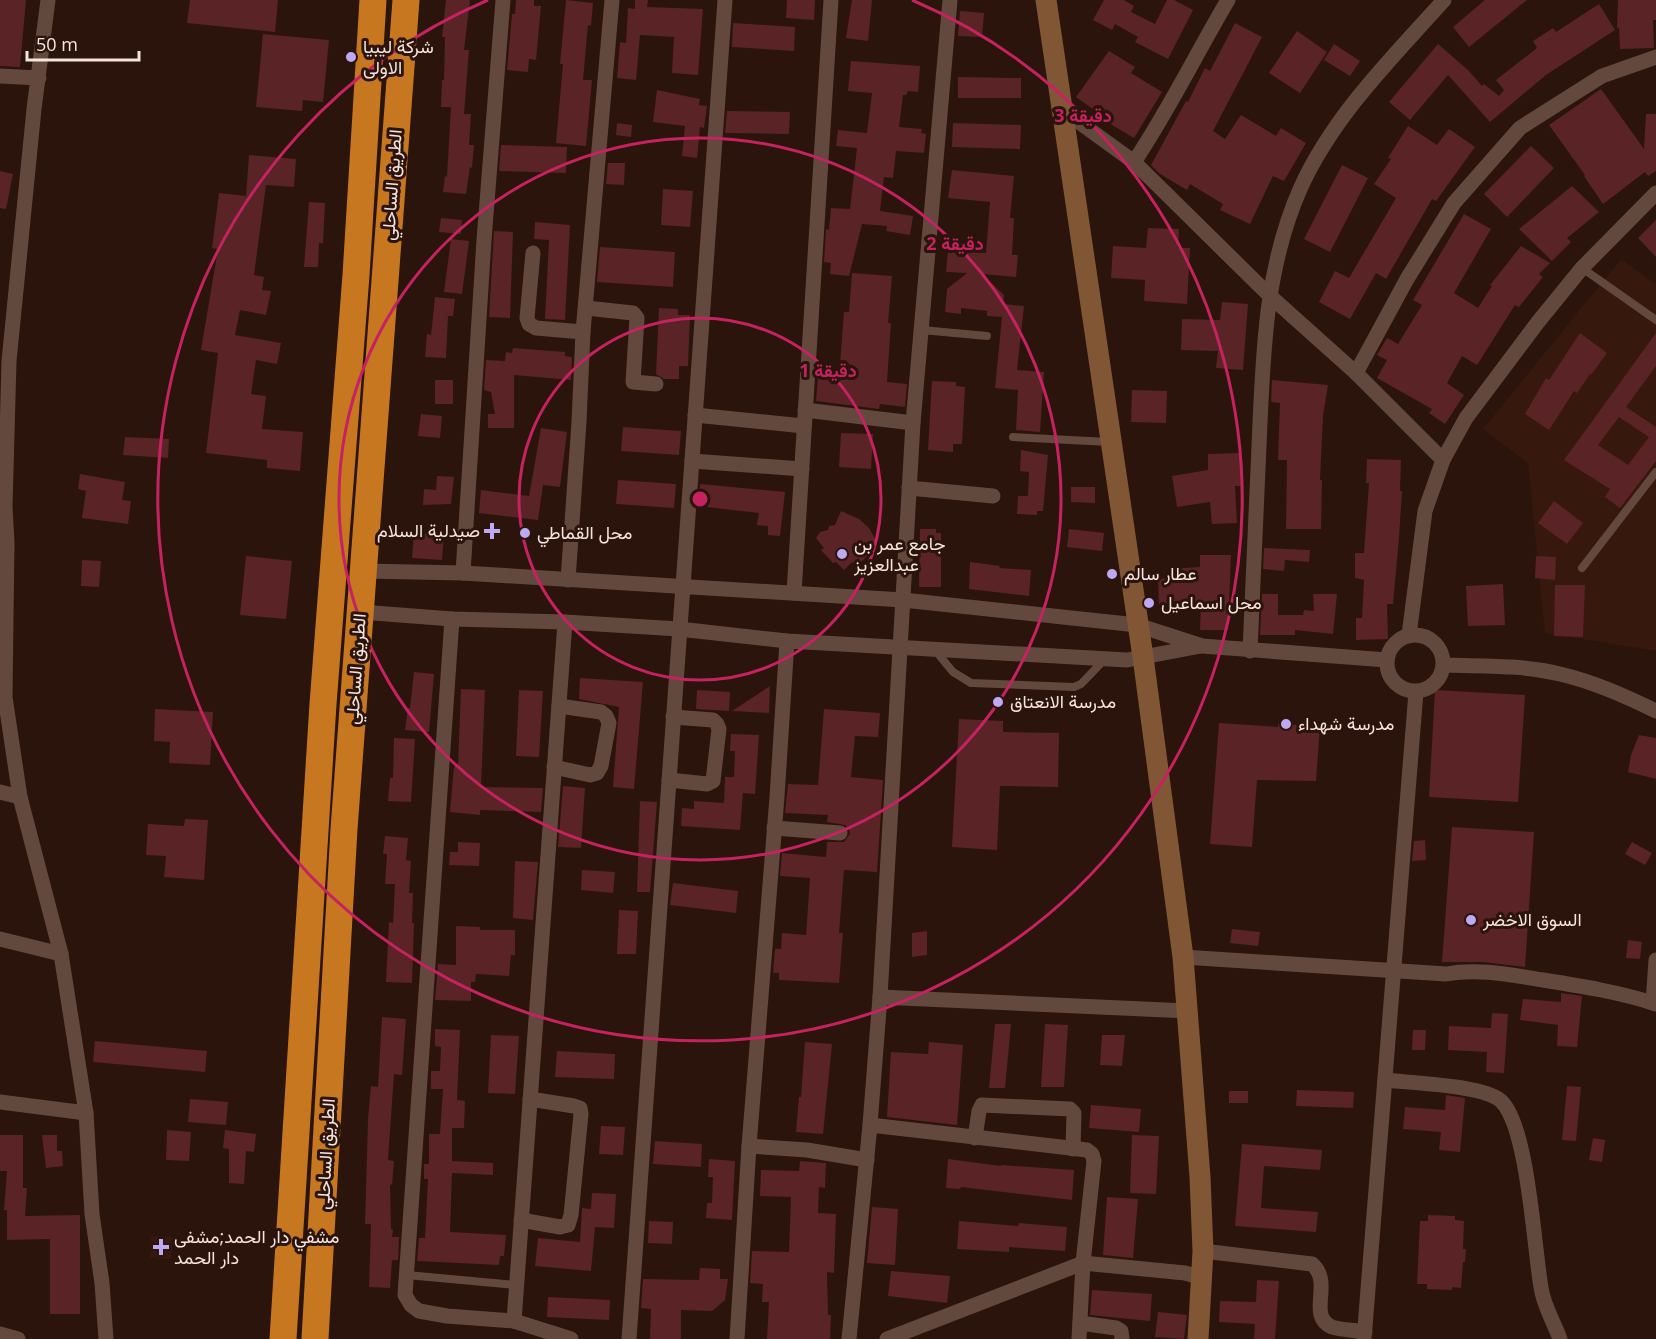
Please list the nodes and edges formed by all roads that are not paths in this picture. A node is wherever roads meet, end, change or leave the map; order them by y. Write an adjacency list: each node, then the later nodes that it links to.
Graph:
1 (48, 0): 14 (street)
2 (373, 0): 104 (highway, الطريق الساحلي)
3 (406, 0): 43 (highway, الطريق الساحلي)
4 (503, 0): 44 (street)
5 (612, 0): 21 (street)
6 (725, 0): 30 (street)
7 (831, 0): 29 (street)
8 (950, 0): 23 (street)
9 (1046, 0): 15 (street)
10 (1228, 0): 16 (street)
11 (1444, 0): 20 (street)
12 (1656, 57): 27 (street)
13 (0, 76): 14 (street)
14 (39, 78): 26 (street)
15 (1061, 110): 16 (street); 34 (street)
16 (1134, 162): 20 (street)
17 (1656, 193): 19 (street)
18 (533, 253): 24 (street)
19 (1582, 268): 22 (lane); 35 (street)
20 (1269, 295): 27 (street); 59 (street)
21 (586, 308): 24 (street); 28 (street)
22 (1656, 320)
23 (922, 330): 25 (lane); 31 (street)
24 (583, 332): 45 (street)
25 (987, 336)
26 (4, 360): 41 (street)
27 (1356, 373): 35 (street)
28 (656, 384)
29 (806, 410): 31 (street); 32 (street)
30 (695, 416): 32 (street); 36 (street)
31 (913, 423): 39 (street)
32 (804, 426): 37 (street)
33 (1013, 437): 34 (lane)
34 (1111, 442): 52 (street)
35 (1443, 460): 54 (street)
36 (692, 462): 37 (street); 46 (street)
37 (802, 469): 47 (street)
38 (1656, 472): 42 (lane)
39 (909, 488): 40 (street); 48 (street)
40 (993, 496)
41 (3, 506): 64 (street)
42 (1582, 568)
43 (364, 571): 44 (street); 49 (highway, الطريق الساحلي)
44 (463, 573): 45 (street)
45 (568, 580): 46 (street)
46 (682, 586): 47 (street); 53 (street)
47 (794, 593): 48 (street)
48 (903, 600): 52 (street); 57 (street)
49 (361, 612): 50 (street); 105 (highway, الطريق الساحلي)
50 (452, 619): 51 (street); 95 (street)
51 (565, 622): 53 (street); 66 (street)
52 (1137, 625): 56 (street); 60 (street)
53 (679, 629): 55 (street); 68 (street)
54 (1408, 635): 62 (street); 63 (street)
55 (787, 641): 57 (street); 73 (street)
56 (1202, 646): 59 (street); 60 (street)
57 (900, 647): 58 (street); 80 (street)
58 (934, 649): 61 (street); 61 (lane)
59 (1250, 651): 62 (street)
60 (1143, 657): 61 (street); 77 (street)
61 (1105, 659)
62 (1387, 660): 65 (street)
63 (1444, 664): 65 (street); 67 (street)
64 (3, 677): 72 (street)
65 (1416, 692): 79 (street)
66 (559, 706): 69 (street); 69 (street)
67 (1656, 711)
68 (673, 717): 70 (street); 70 (street)
69 (554, 767): 84 (street)
70 (669, 780): 107 (street)
71 (0, 792): 72 (street)
72 (20, 797): 76 (street)
73 (774, 828): 74 (street); 89 (street)
74 (840, 834)
75 (0, 939): 76 (street)
76 (61, 954): 86 (street)
77 (1183, 957): 79 (street); 82 (street)
78 (1656, 960): 81 (street)
79 (1393, 970): 81 (street); 83 (street)
80 (880, 997): 82 (street); 87 (street)
81 (1654, 1004)
82 (1188, 1011): 93 (street)
83 (1385, 1080): 101 (street); 114 (street)
84 (530, 1099): 92 (street); 92 (street)
85 (0, 1102): 86 (street)
86 (86, 1113): 103 (street)
87 (870, 1125): 88 (street); 91 (street)
88 (975, 1138): 90 (street); 90 (street)
89 (749, 1146): 91 (street); 108 (street)
90 (1073, 1149): 94 (street)
91 (867, 1160): 109 (street)
92 (521, 1220): 97 (street)
93 (1203, 1251): 96 (street); 101 (street)
94 (1083, 1263): 96 (street); 99 (street); 110 (street)
95 (407, 1275): 97 (lane); 98 (street)
96 (1203, 1278): 113 (street)
97 (515, 1286): 98 (street)
98 (514, 1320): 106 (street)
99 (1080, 1323): 111 (street); 112 (street)
100 (0, 1334): 102 (street)
101 (1365, 1335)
102 (18, 1339)
103 (106, 1339)
104 (283, 1339)
105 (315, 1339)
106 (571, 1339)
107 (629, 1339)
108 (737, 1339)
109 (849, 1339)
110 (887, 1339)
111 (1079, 1339)
112 (1122, 1339)
113 (1198, 1339)
114 (1560, 1339)

